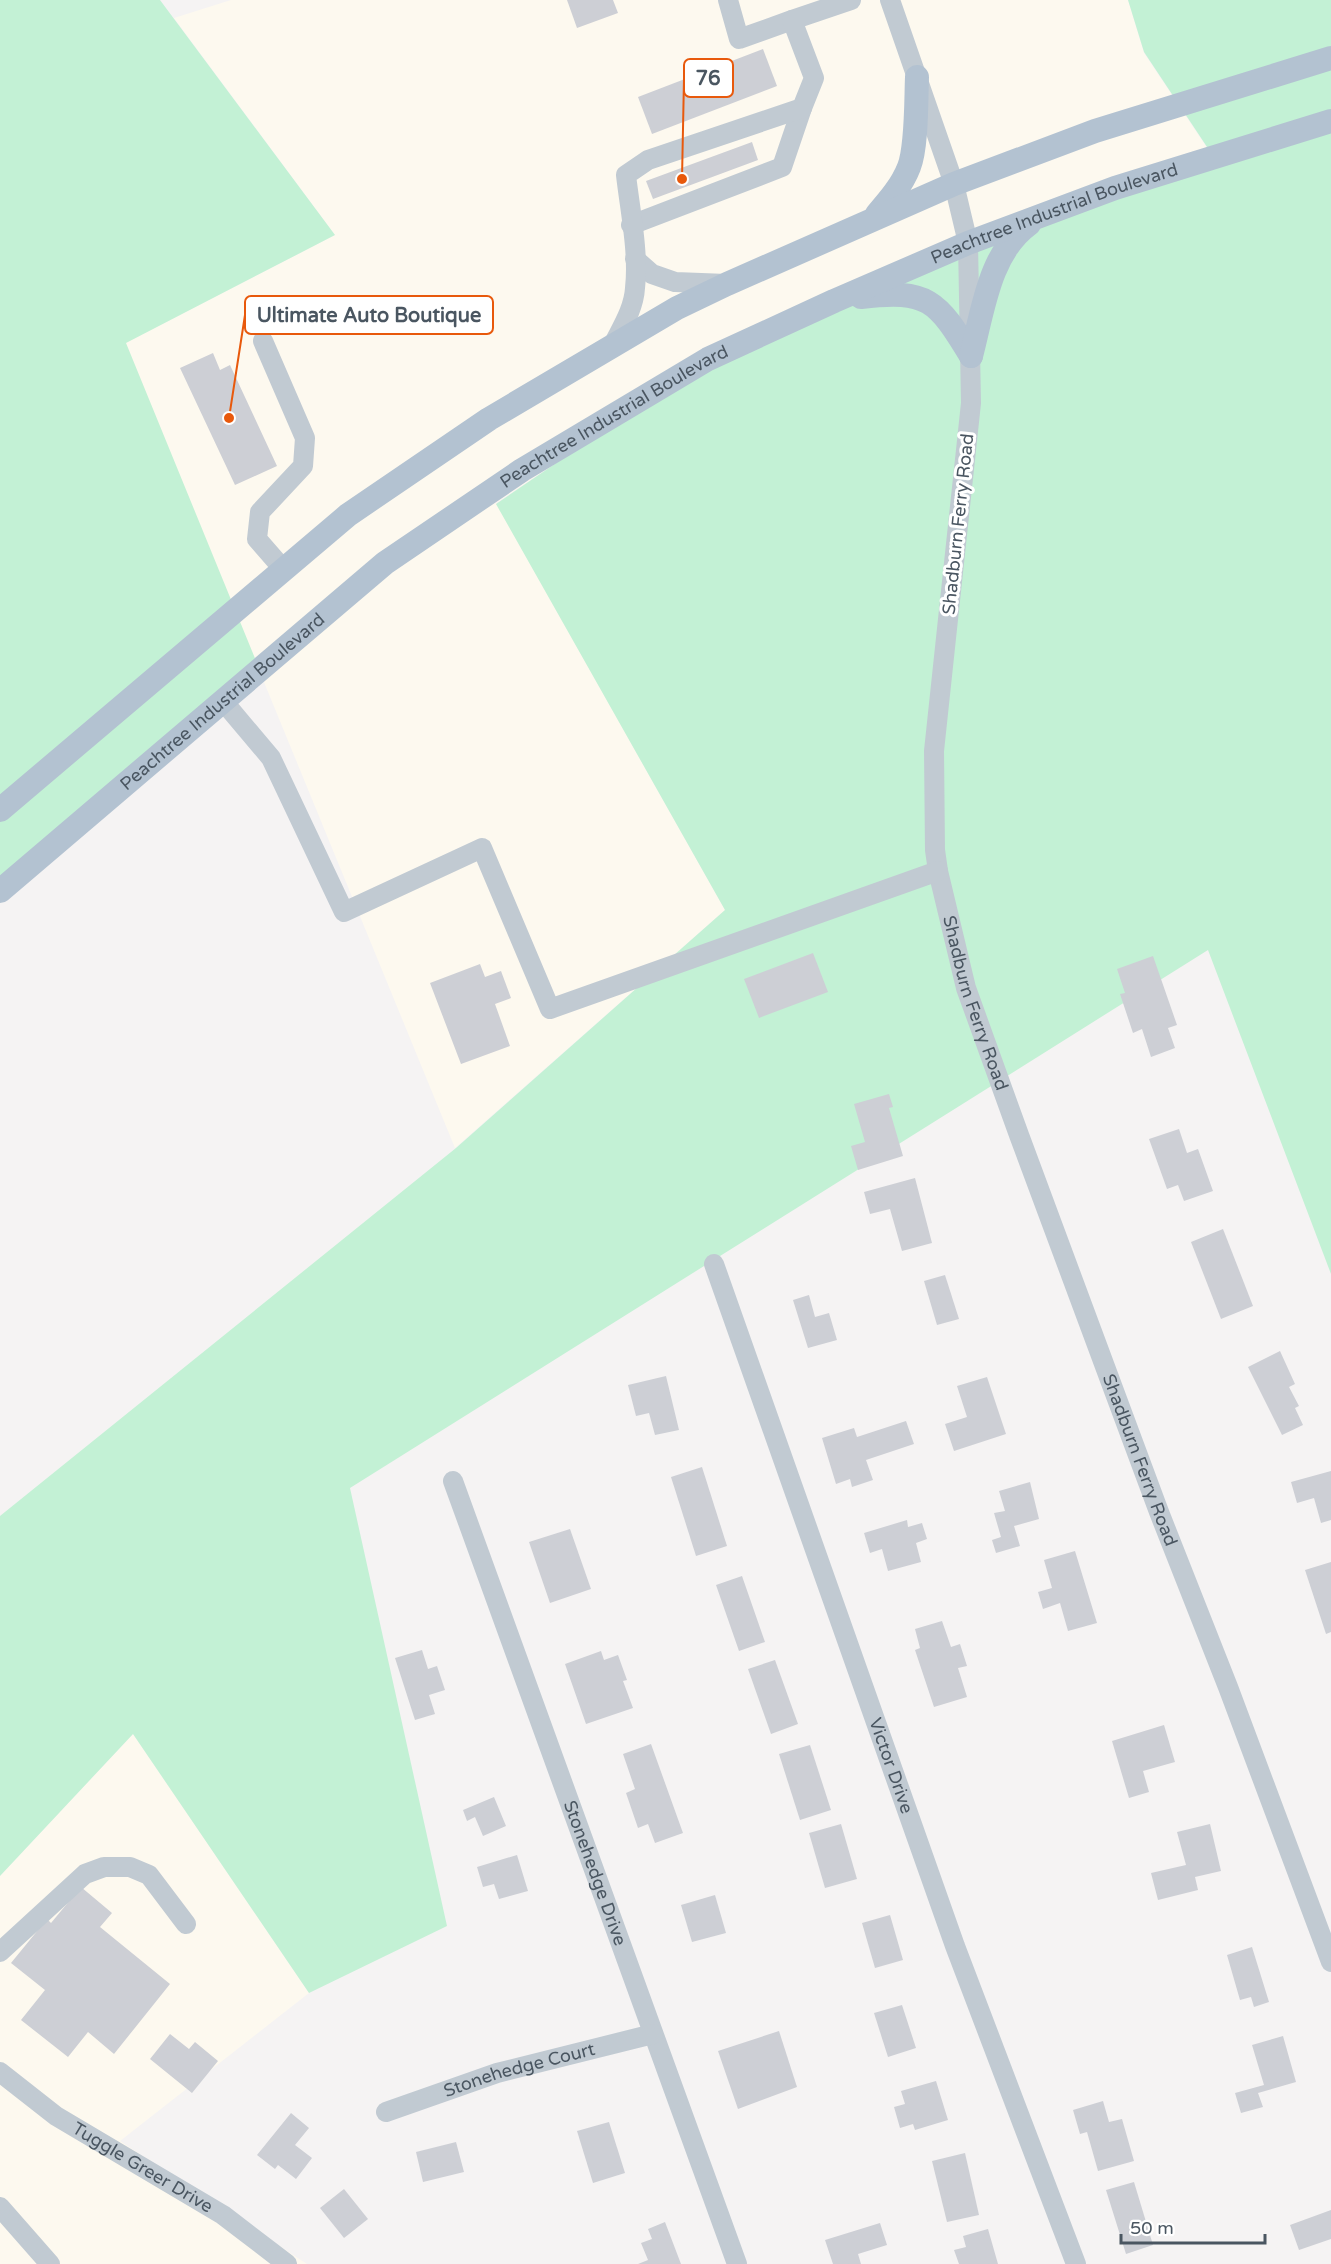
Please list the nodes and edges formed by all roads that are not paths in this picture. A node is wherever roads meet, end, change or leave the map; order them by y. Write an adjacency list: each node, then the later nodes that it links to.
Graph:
1 (728, 0): 4 (street)
2 (851, 0): 4 (street)
3 (890, 0): 6 (street, Shadburn Ferry Road)
4 (792, 20): 7 (street)
5 (1331, 58): 9 (main road)
6 (917, 77): 9 (street, Shadburn Ferry Road); 11 (main road)
7 (802, 108): 12 (street); 12 (street)
8 (1331, 121): 10 (main road, Peachtree Industrial Boulevard)
9 (954, 184): 11 (main road); 13 (street, Shadburn Ferry Road)
10 (1041, 216): 13 (main road, Peachtree Industrial Boulevard); 19 (main road)
11 (872, 220): 15 (main road)
12 (631, 225): 14 (street)
13 (968, 243): 16 (main road, Peachtree Industrial Boulevard); 19 (street, Shadburn Ferry Road)
14 (635, 259): 15 (street); 18 (street)
15 (727, 284): 18 (main road)
16 (834, 301): 19 (main road); 21 (main road, Peachtree Industrial Boulevard)
17 (263, 341): 20 (street)
18 (613, 345): 20 (main road)
19 (971, 356): 23 (street, Shadburn Ferry Road)
20 (284, 570): 22 (main road)
21 (223, 701): 23 (street); 24 (main road, Peachtree Industrial Boulevard)
22 (0, 810)
23 (938, 871): 29 (street, Shadburn Ferry Road)
24 (0, 891)
25 (714, 1264): 37 (street, Victor Drive)
26 (453, 1481): 30 (street, Stonehedge Drive)
27 (186, 1924): 28 (street)
28 (0, 1952)
29 (1331, 1962)
30 (653, 2034): 32 (street, Stonehedge Court); 36 (street, Stonehedge Drive)
31 (0, 2072): 35 (street, Tuggle Greer Drive)
32 (386, 2112)
33 (0, 2206): 34 (street)
34 (50, 2264)
35 (287, 2264)
36 (737, 2264)
37 (1076, 2264)

